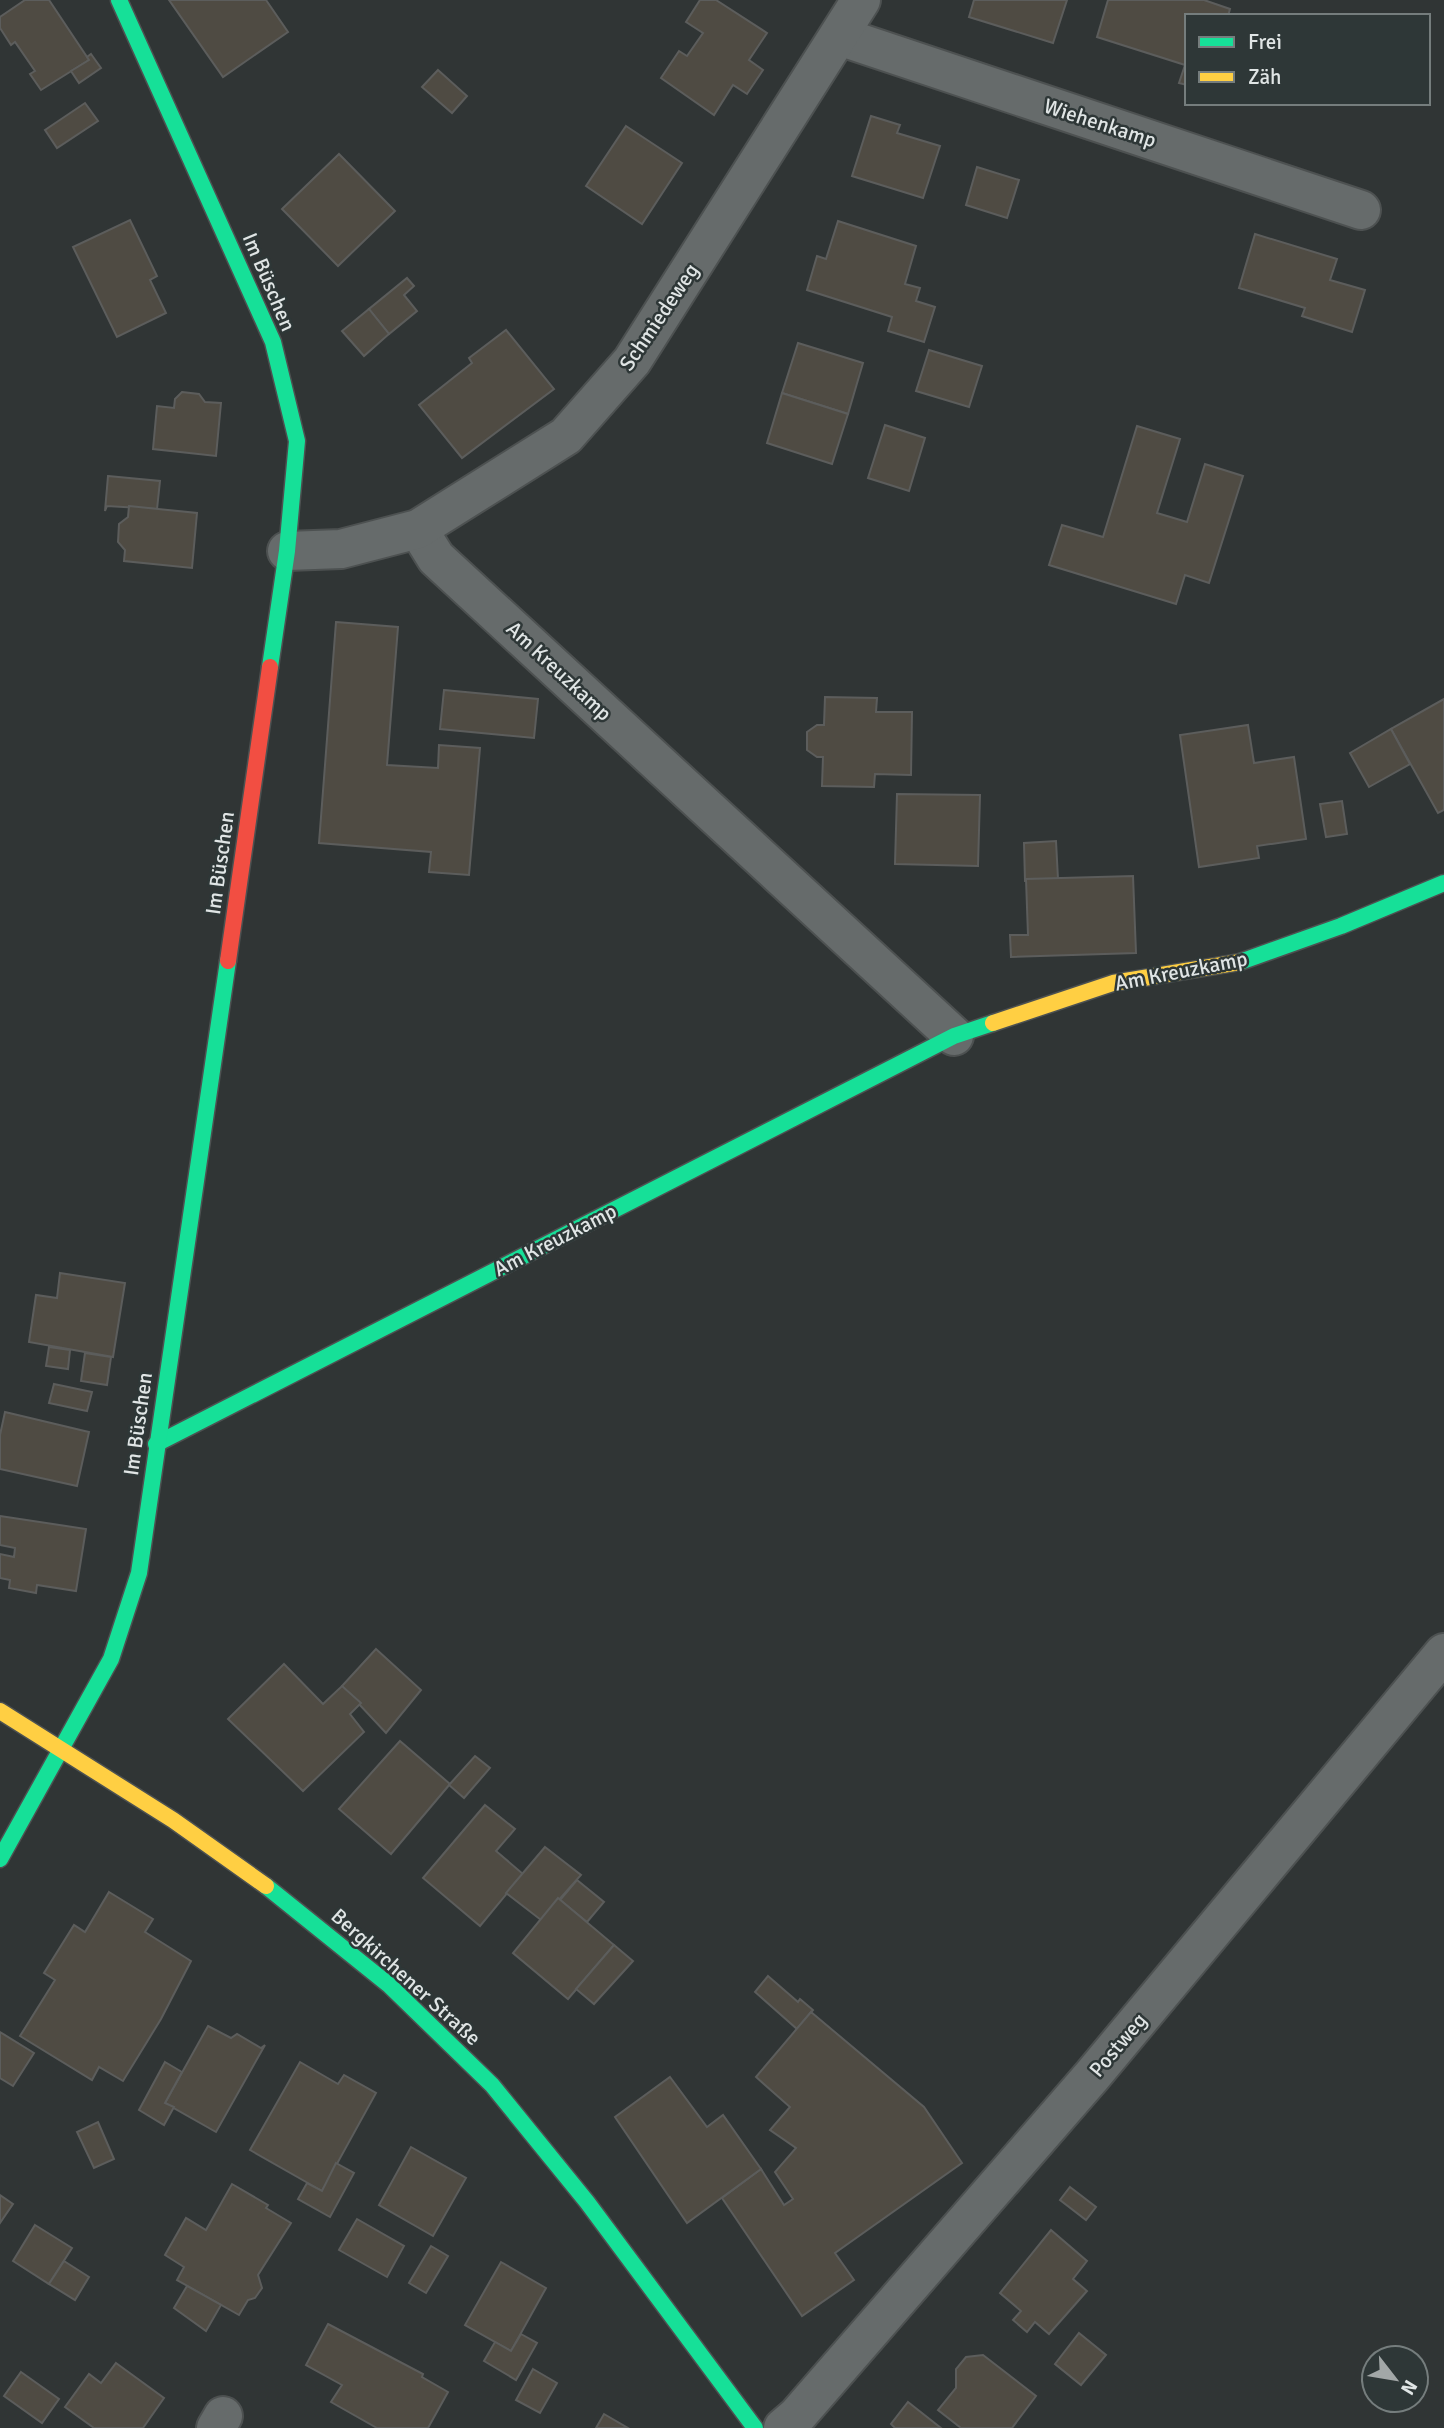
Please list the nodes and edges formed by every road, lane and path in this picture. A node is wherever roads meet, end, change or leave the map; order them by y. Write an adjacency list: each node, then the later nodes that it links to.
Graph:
1 (119, 0): 6 (street, Im Büschen)
2 (861, 0): 3 (street, Schmiedeweg)
3 (839, 36): 4 (street, Wiehenkamp); 5 (street, Schmiedeweg)
4 (1361, 210)
5 (418, 528): 6 (street, Schmiedeweg); 8 (street, Am Kreuzkamp)
6 (287, 551): 9 (street, Im Büschen)
7 (1444, 883): 8 (street, Am Kreuzkamp)
8 (954, 1036): 9 (street, Am Kreuzkamp)
9 (156, 1444): 12 (street, Im Büschen)
10 (1444, 1653): 15 (street, Postweg)
11 (0, 1711): 12 (street, Bergkirchener Straße)
12 (62, 1748): 13 (street, Im Büschen); 14 (street, Bergkirchener Straße)
13 (0, 1858)
14 (755, 2428)
15 (783, 2428)

